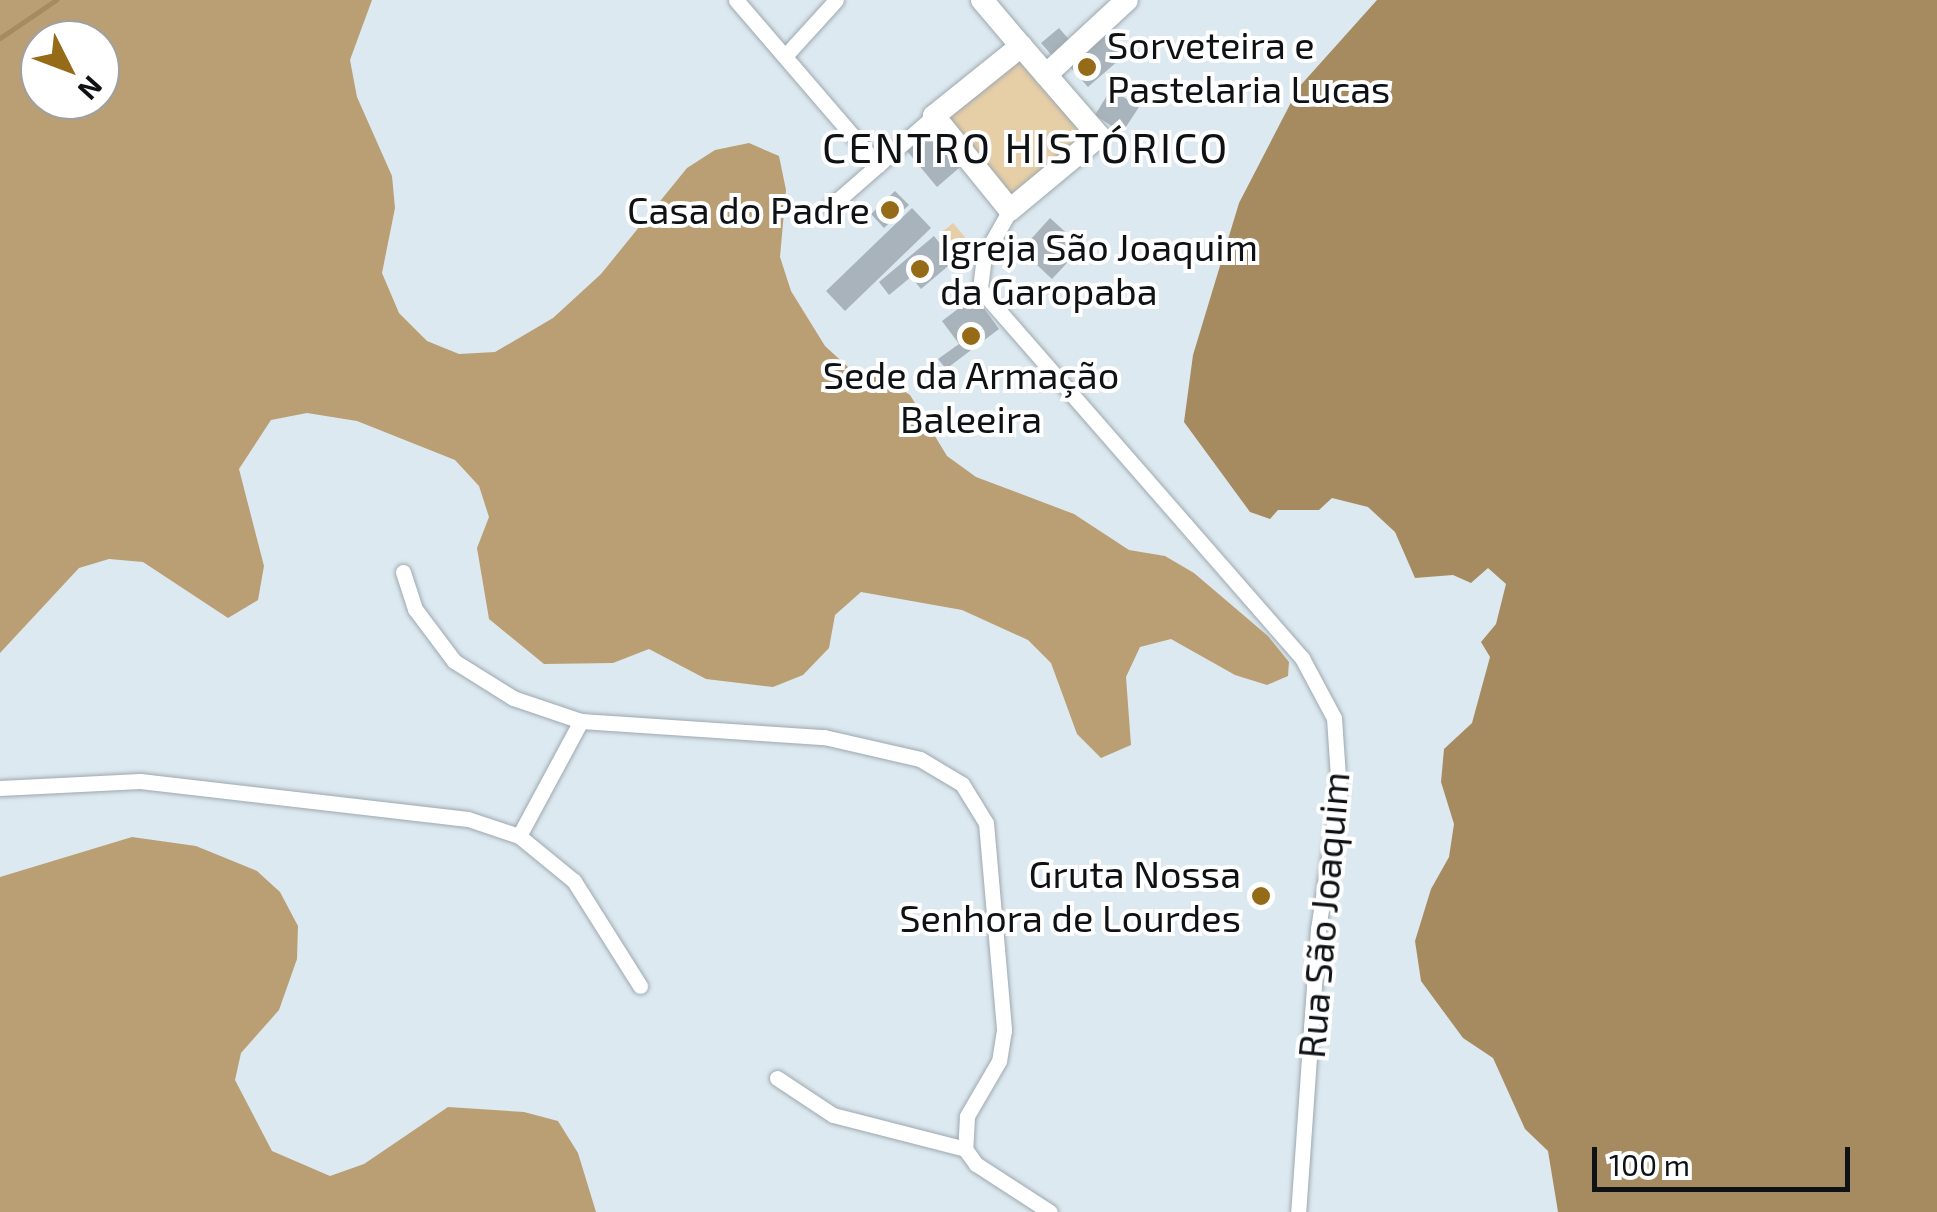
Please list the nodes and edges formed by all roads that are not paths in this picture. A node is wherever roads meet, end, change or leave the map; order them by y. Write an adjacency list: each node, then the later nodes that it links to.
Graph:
1 (736, 0): 6 (street)
2 (836, 0): 6 (street)
3 (982, 0): 5 (street)
4 (1127, 0): 7 (street)
5 (1021, 46): 7 (street); 8 (street)
6 (786, 54): 9 (street)
7 (1046, 75): 11 (street, Rua São Joaquim)
8 (934, 116): 9 (street); 11 (street)
9 (878, 164): 10 (street)
10 (830, 207)
11 (1010, 210): 20 (street, Rua São Joaquim)
12 (403, 572): 13 (street)
13 (580, 721): 15 (street); 18 (street)
14 (0, 788): 15 (street)
15 (520, 836): 16 (street)
16 (640, 986)
17 (777, 1078): 18 (street)
18 (965, 1149): 19 (street)
19 (1050, 1212)
20 (1298, 1212)

